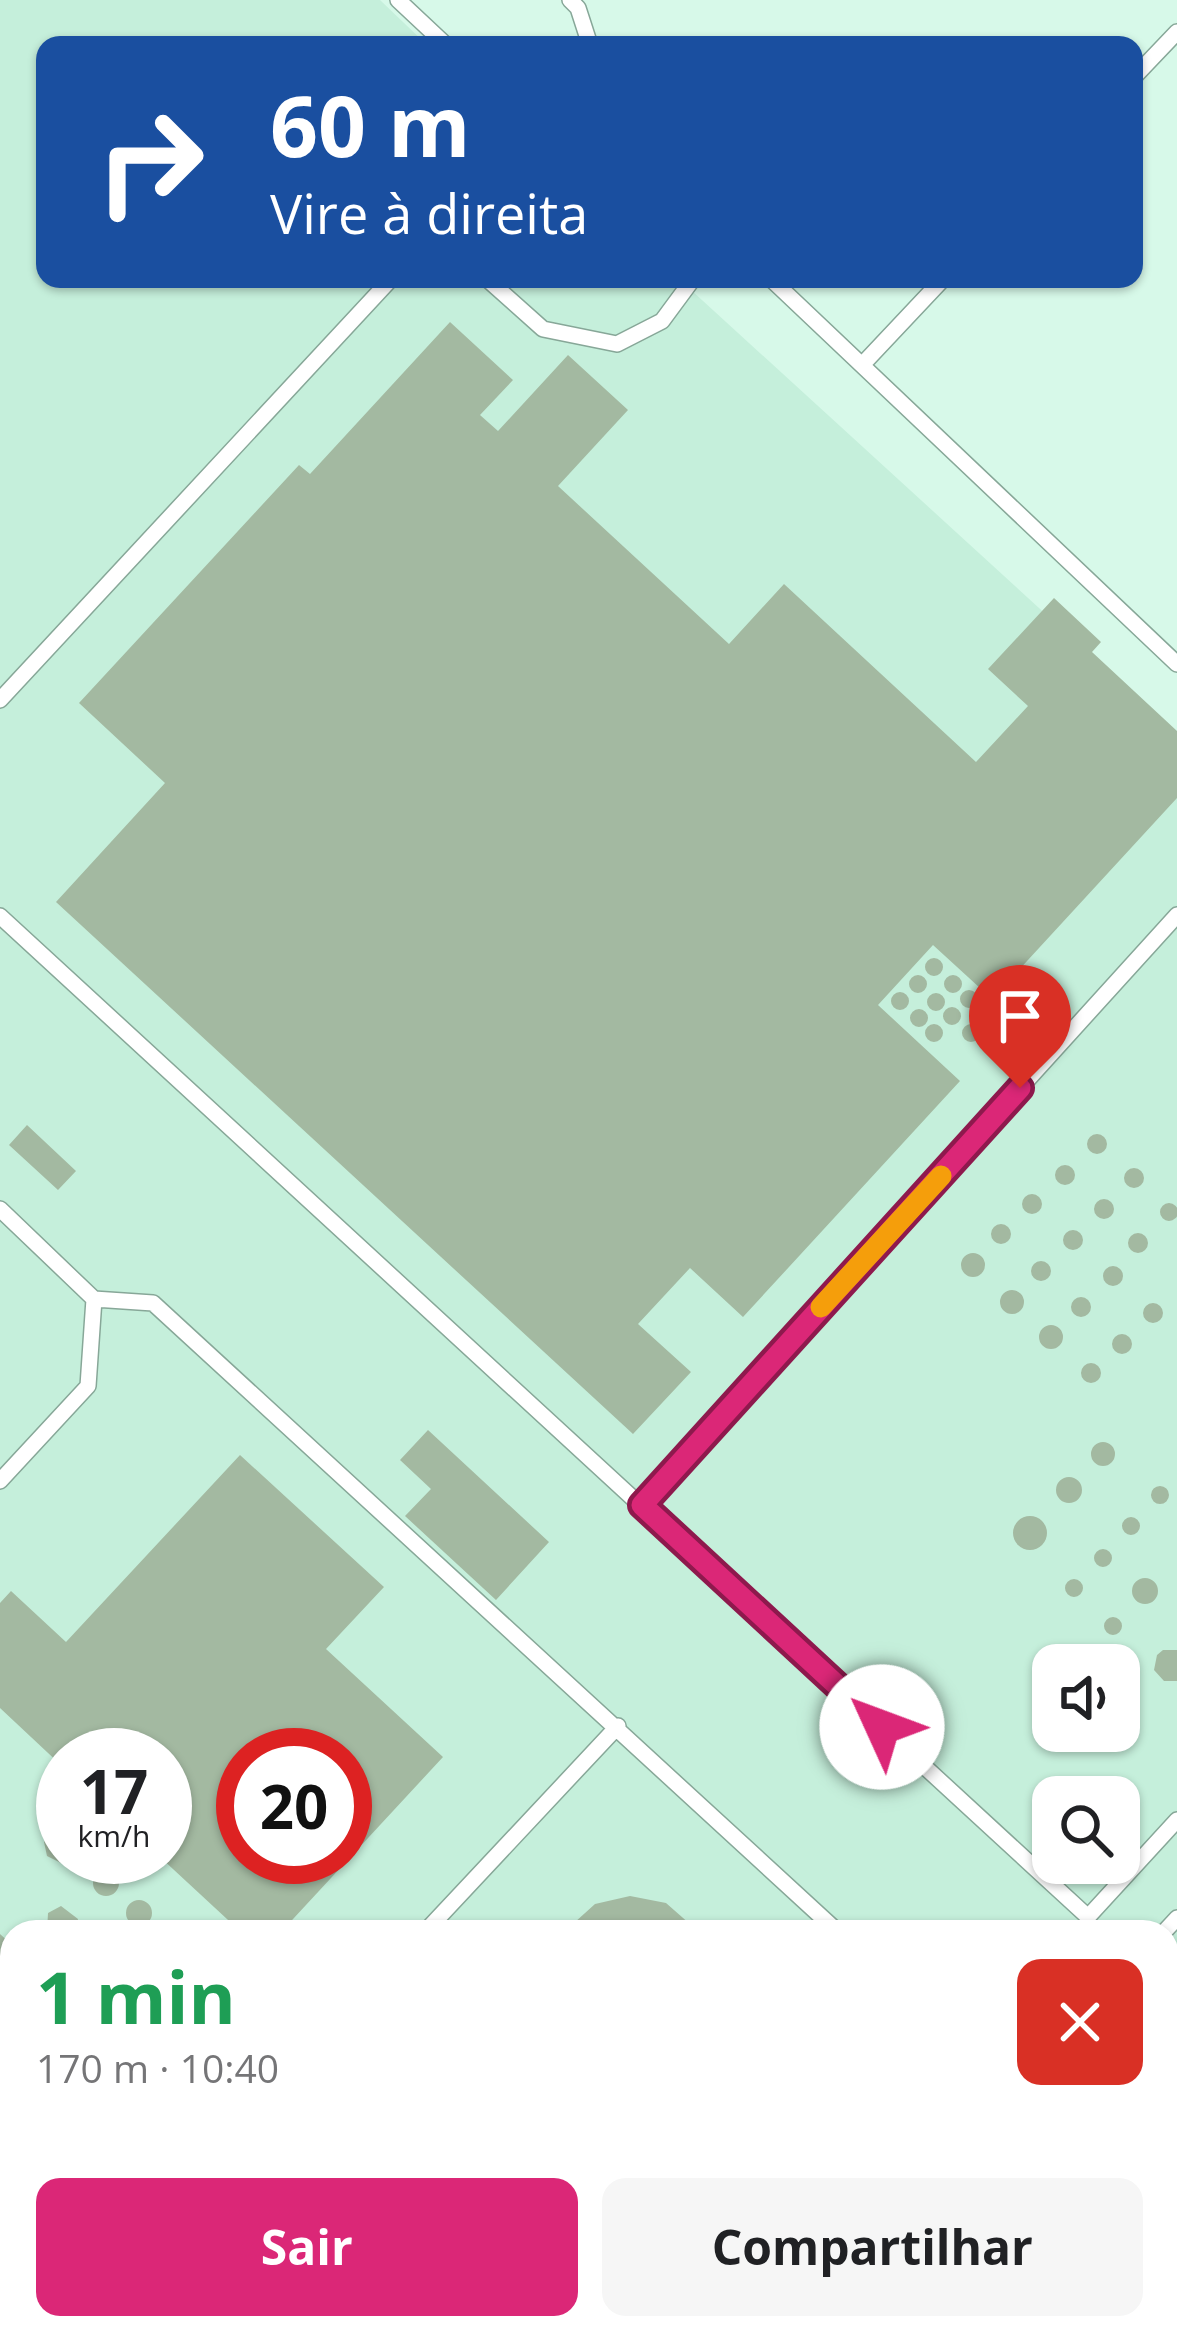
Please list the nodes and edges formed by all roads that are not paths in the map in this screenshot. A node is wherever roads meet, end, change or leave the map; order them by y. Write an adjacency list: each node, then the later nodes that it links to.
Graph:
1 (398, 0): 4 (lane)
2 (570, 0): 5 (lane)
3 (1177, 32): 6 (lane)
4 (436, 36)
5 (587, 36)
6 (1143, 68)
7 (383, 288): 14 (lane)
8 (497, 288): 9 (lane)
9 (686, 288)
10 (781, 288): 12 (lane)
11 (935, 288): 12 (lane)
12 (862, 365): 13 (lane)
13 (1177, 664)
14 (0, 700)
15 (1177, 915): 20 (lane)
16 (0, 916): 20 (lane)
17 (0, 1209): 18 (lane)
18 (94, 1299): 19 (lane); 21 (lane)
19 (0, 1481)
20 (642, 1505): 23 (lane)
21 (618, 1726): 24 (lane); 25 (lane)
22 (1177, 1820): 23 (lane)
23 (1088, 1917): 26 (lane)
24 (436, 1920)
25 (825, 1920)
26 (1091, 1920)

